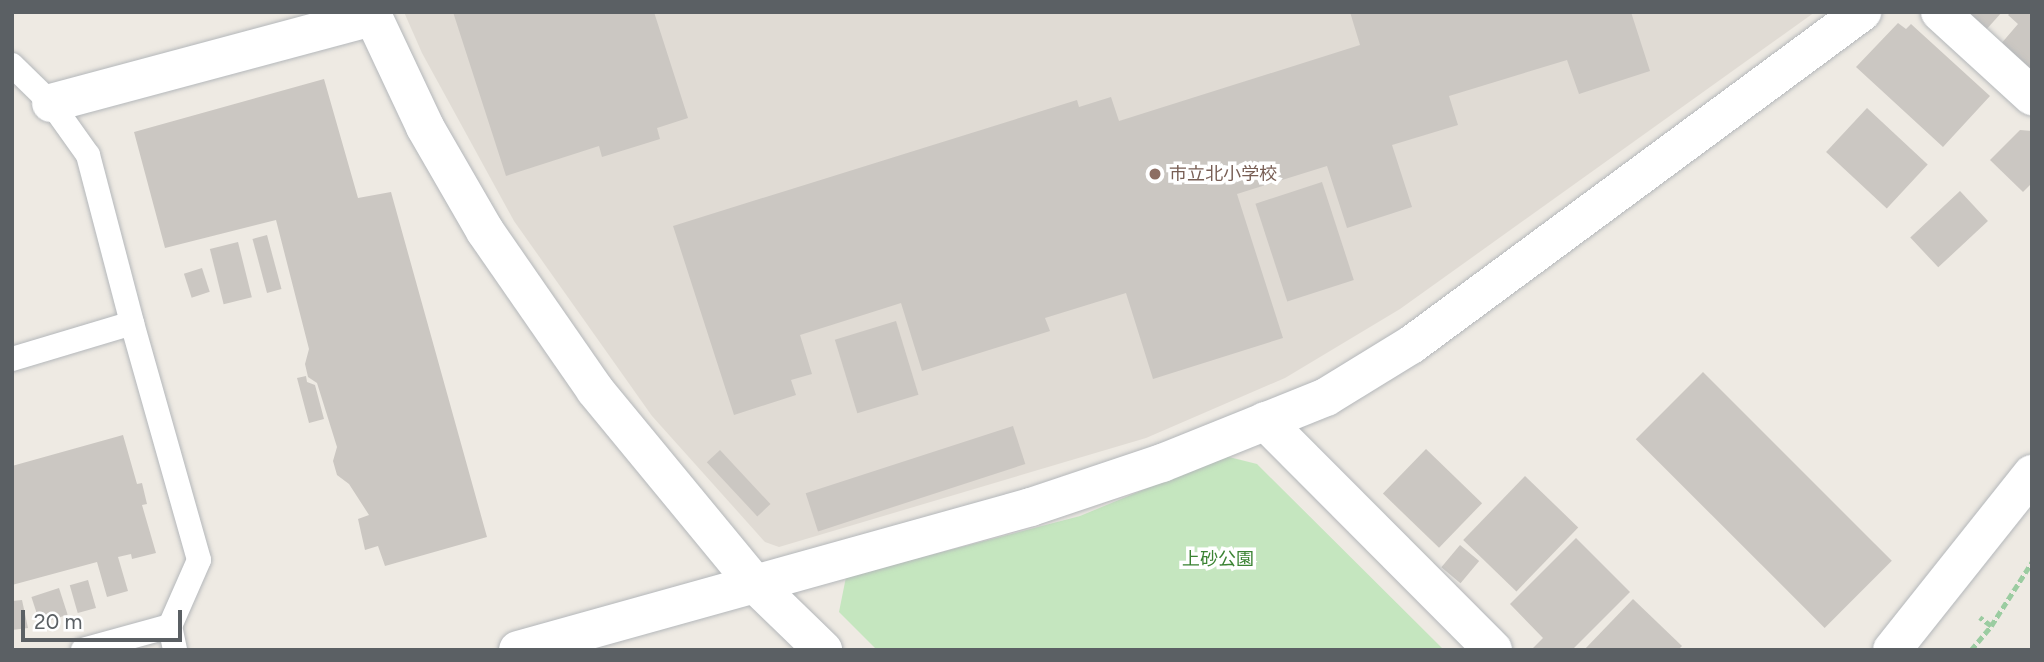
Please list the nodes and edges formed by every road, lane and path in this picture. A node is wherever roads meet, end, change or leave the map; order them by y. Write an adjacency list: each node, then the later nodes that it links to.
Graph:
1 (1862, 12): 9 (street)
2 (1940, 12): 5 (street)
3 (372, 15): 6 (street); 12 (street)
4 (12, 65): 6 (lane)
5 (2032, 96)
6 (51, 103): 7 (lane)
7 (132, 323): 8 (lane); 14 (lane)
8 (12, 359)
9 (1265, 421): 12 (street); 18 (street)
10 (2032, 474): 19 (street)
11 (2032, 562): 13 (path)
12 (755, 584): 16 (street); 17 (street)
13 (1991, 626)
14 (172, 638): 15 (lane)
15 (83, 650)
16 (518, 650)
17 (823, 650)
18 (1493, 650)
19 (1892, 650)

